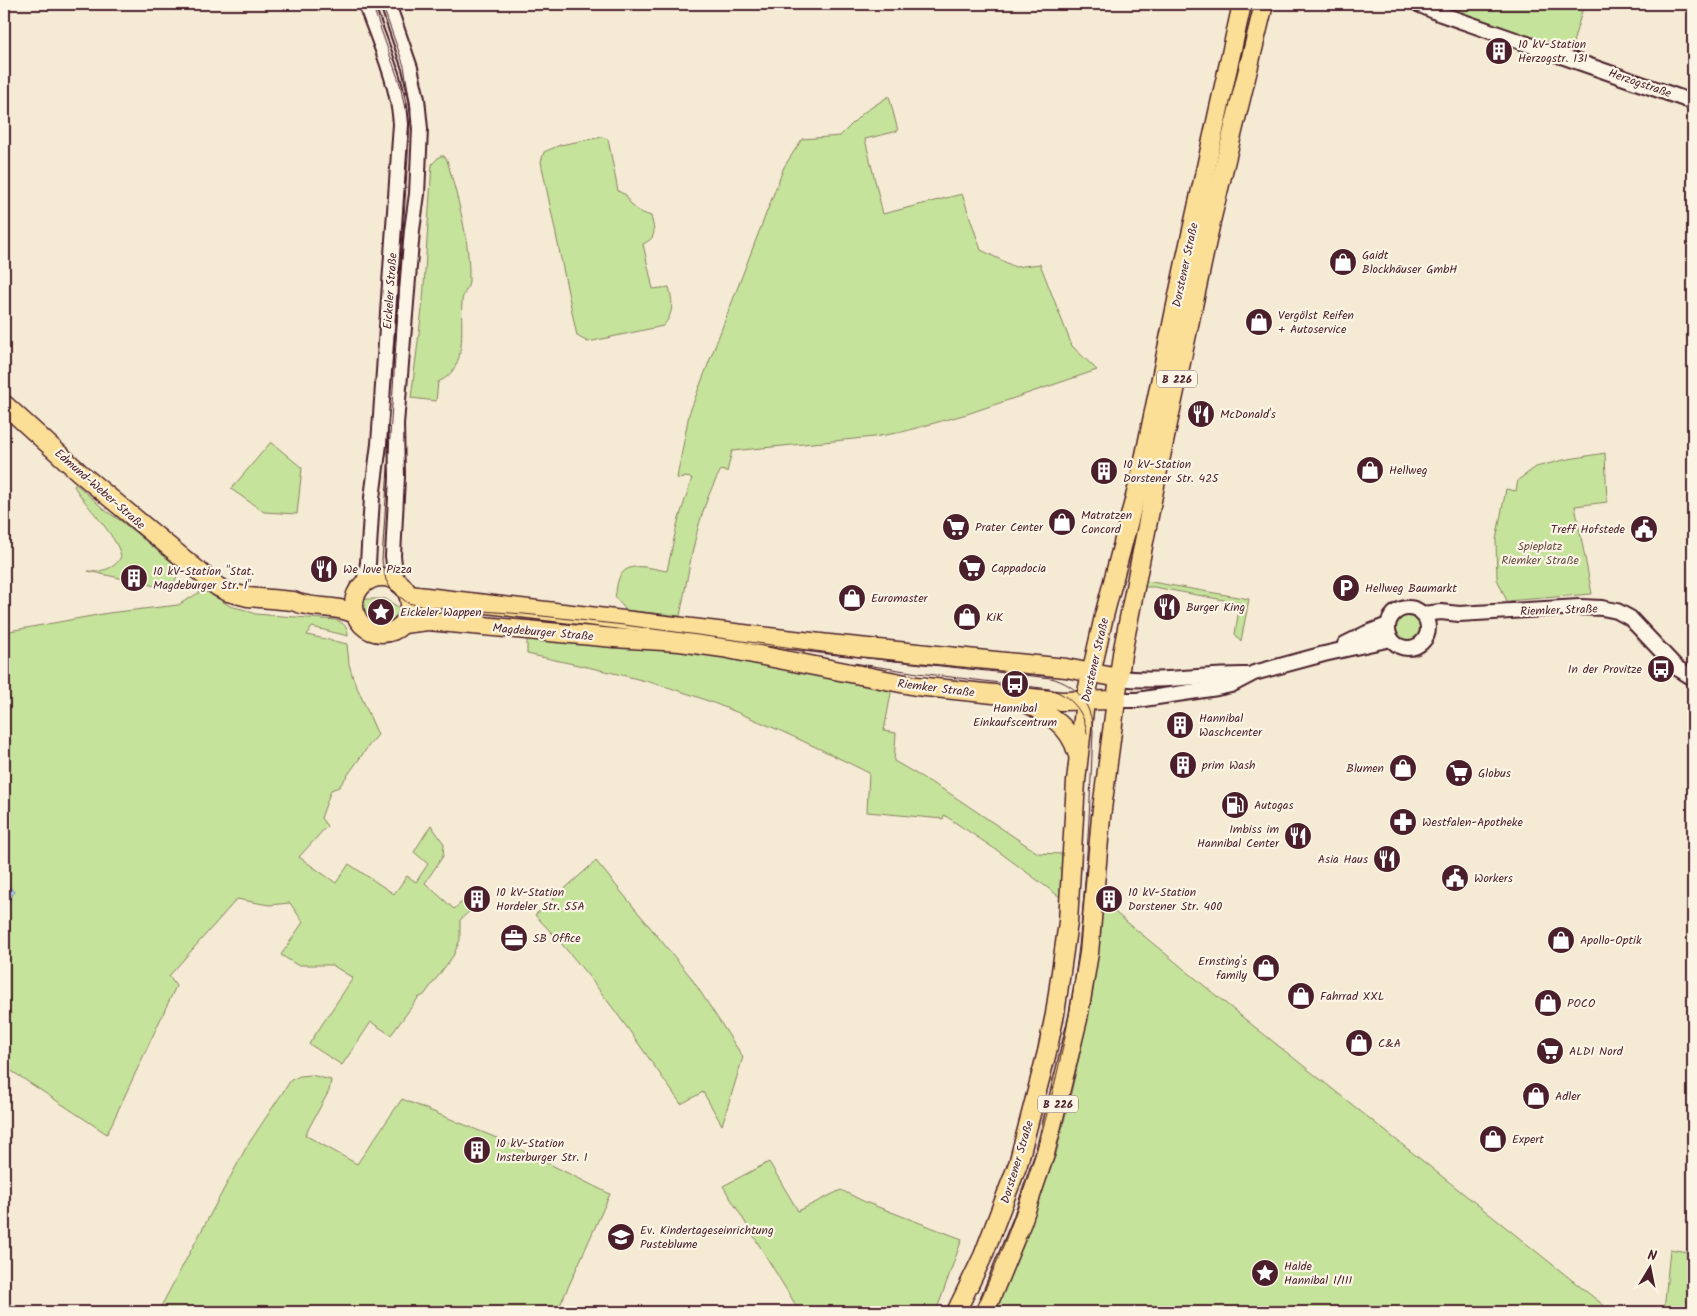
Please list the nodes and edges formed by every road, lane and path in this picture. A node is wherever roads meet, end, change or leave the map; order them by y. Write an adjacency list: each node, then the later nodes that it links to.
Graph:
1 (366, 4): 9 (street, Eickeler Straße)
2 (388, 4): 8 (street, Eickeler Straße)
3 (1242, 4): 20 (main road, Dorstener Straße / B 226)
4 (1264, 4): 22 (main road, Dorstener Straße / B 226)
5 (1418, 4): 6 (street, Herzogstraße)
6 (1693, 102)
7 (4, 404): 11 (main road, Edmund-Weber-Straße)
8 (396, 580): 9 (main road); 10 (main road)
9 (359, 589): 11 (main road); 12 (main road)
10 (409, 595): 15 (main road, Magdeburger Straße); 16 (main road)
11 (293, 601): 12 (main road)
12 (355, 614): 16 (main road)
13 (1422, 614): 14 (street, Riemker Straße); 17 (street); 18 (street)
14 (1459, 614): 17 (street, Riemker Straße); 23 (street, Riemker Straße)
15 (624, 619): 20 (main road, Riemker Straße)
16 (403, 624): 19 (main road, Magdeburger Straße)
17 (1428, 630): 18 (street)
18 (1389, 632): 21 (street, Riemker Straße)
19 (624, 638): 24 (main road, Riemker Straße)
20 (1091, 672): 22 (main road, Riemker Straße); 26 (main road, Dorstener Straße / B 226)
21 (1249, 675): 22 (street, Riemker Straße); 25 (street, Riemker Straße)
22 (1119, 678): 25 (main road, Dorstener Straße / B 226)
23 (1693, 678)
24 (1014, 697): 26 (main road, Riemker Straße); 27 (main road)
25 (1115, 700): 26 (main road, Riemker Straße); 29 (main road, Dorstener Straße / B 226)
26 (1085, 701): 27 (main road, Dorstener Straße / B 226)
27 (1078, 756): 28 (main road, Dorstener Straße / B 226)
28 (956, 1312)
29 (985, 1312)

